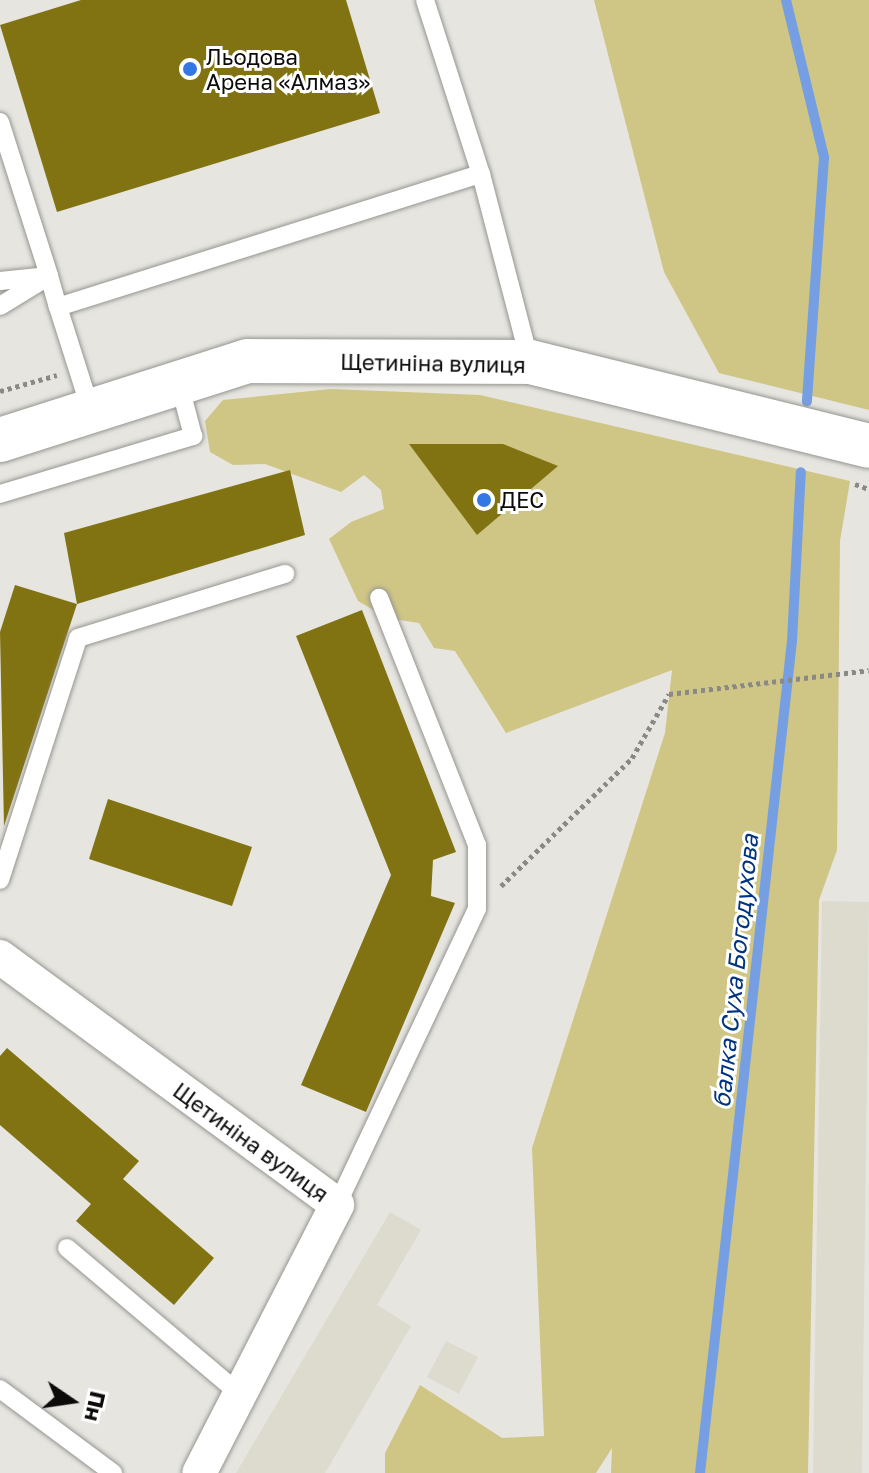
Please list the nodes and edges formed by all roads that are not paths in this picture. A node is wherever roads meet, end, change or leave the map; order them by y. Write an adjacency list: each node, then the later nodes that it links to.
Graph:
1 (425, 0): 3 (lane)
2 (0, 122): 4 (lane)
3 (481, 174): 7 (lane); 8 (lane)
4 (49, 276): 5 (lane); 6 (lane); 7 (lane)
5 (0, 281)
6 (0, 306)
7 (58, 307): 10 (lane)
8 (530, 362): 9 (street, Щетиніна вулиця); 12 (street, Щетиніна вулиця)
9 (179, 383): 10 (street, Щетиніна вулиця); 13 (lane)
10 (91, 411): 11 (street, Щетиніна вулиця)
11 (0, 440)
12 (869, 446)
13 (0, 494)
14 (285, 574): 16 (lane)
15 (379, 598): 18 (lane)
16 (0, 880)
17 (0, 957): 18 (street, Щетиніна вулиця)
18 (337, 1205): 21 (street, Щетиніна вулиця)
19 (67, 1248): 21 (lane)
20 (0, 1389): 22 (lane)
21 (242, 1396): 23 (street, Щетиніна вулиця)
22 (113, 1473)
23 (199, 1473)

